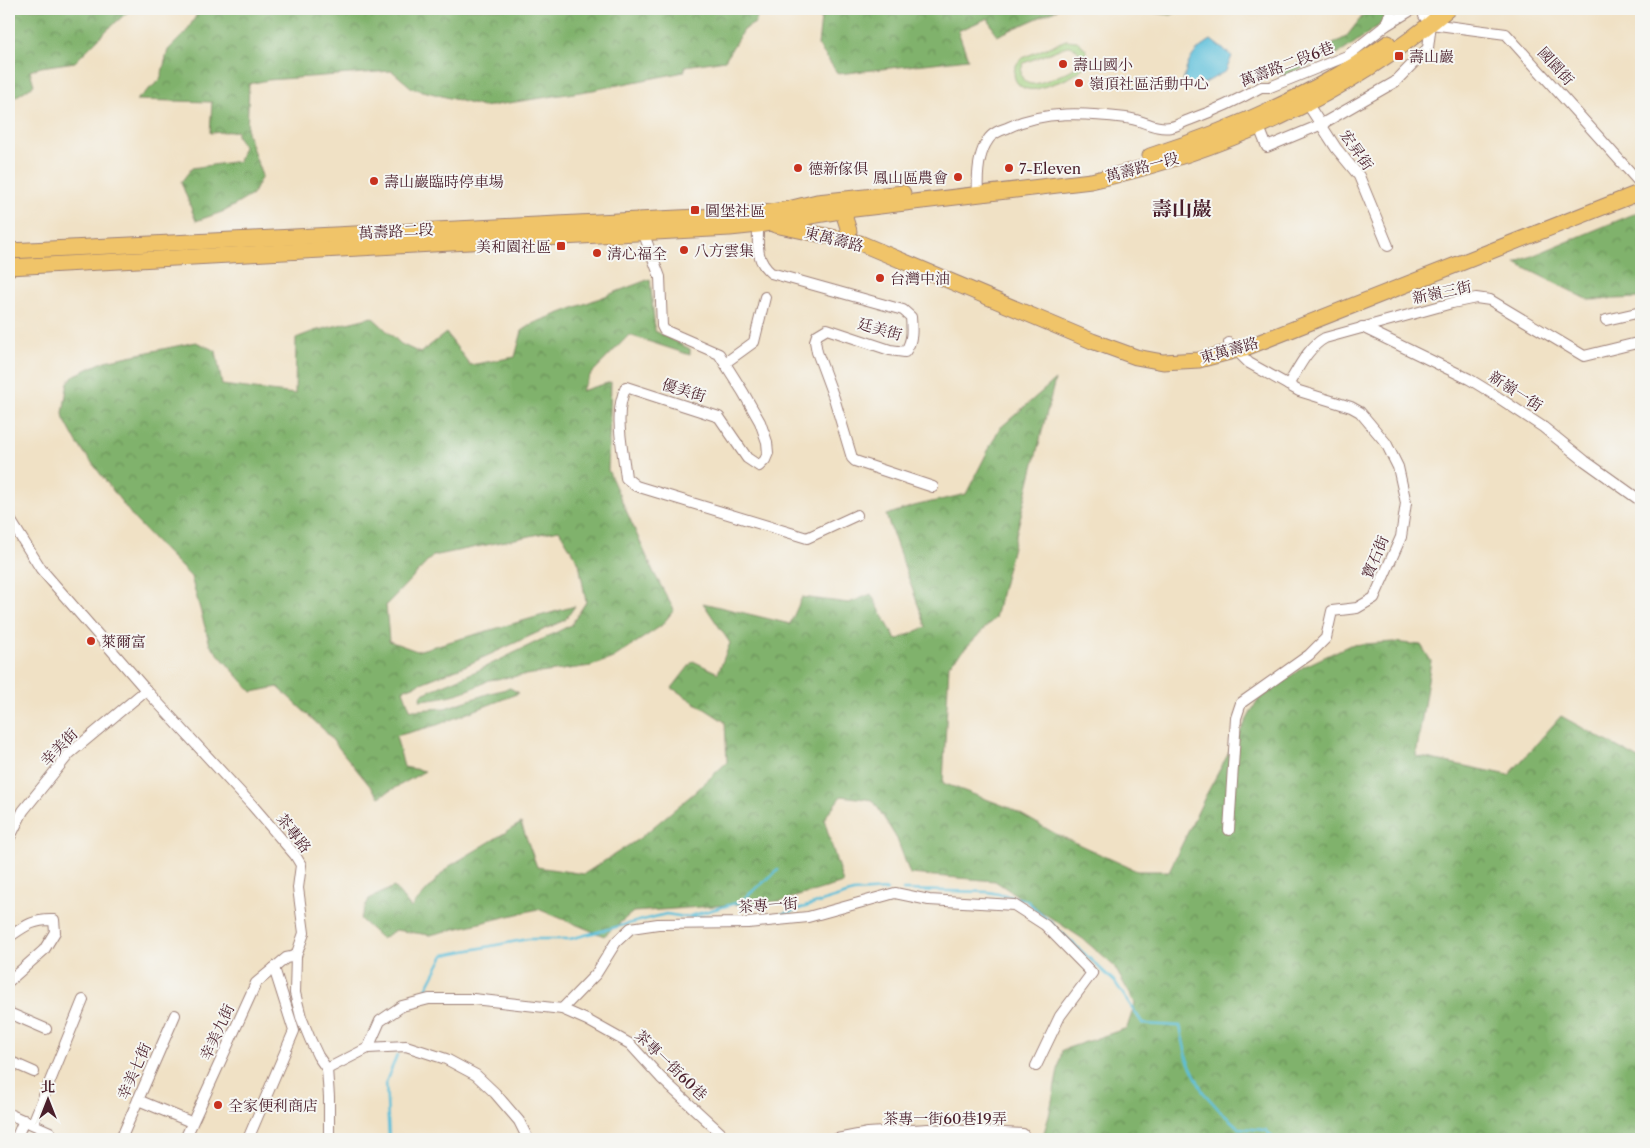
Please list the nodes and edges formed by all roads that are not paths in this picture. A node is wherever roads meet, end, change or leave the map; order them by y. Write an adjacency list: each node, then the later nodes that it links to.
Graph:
1 (1392, 9): 4 (street)
2 (1448, 9): 3 (main road, 萬壽路一段)
3 (1425, 14): 4 (street, 萬壽路二段6巷); 5 (main road, 萬壽路一段); 6 (street); 8 (street, 國園街); 9 (main road, 萬壽路一段)
4 (1385, 26): 9 (street, 萬壽路二段6巷)
5 (1307, 103): 6 (street, 宏昇街); 7 (main road, 萬壽路一段)
6 (1320, 125): 7 (street); 15 (street, 宏昇街)
7 (1259, 127): 9 (main road, 萬壽路一段)
8 (1641, 186): 23 (main road, 東萬壽路)
9 (978, 190): 10 (main road, 萬壽路一段); 11 (main road, 萬壽路一段)
10 (846, 210): 11 (main road, 萬壽路一段); 13 (main road)
11 (790, 214): 12 (main road, 萬壽路二段); 13 (main road, 東萬壽路)
12 (762, 221): 14 (main road, 萬壽路二段); 16 (main road, 萬壽路二段); 23 (main road, 東萬壽路); 26 (street, 廷美街)
13 (848, 231): 23 (main road, 東萬壽路)
14 (643, 232): 17 (main road, 萬壽路二段); 24 (street, 優美街)
15 (1388, 246)
16 (9, 251)
17 (9, 267)
18 (765, 297): 24 (street)
19 (1641, 312): 20 (street)
20 (1606, 320)
21 (1362, 328): 22 (street, 新嶺三街); 25 (street, 新嶺三街); 27 (street, 新嶺一街)
22 (1641, 342)
23 (1232, 347): 25 (street, 寶石街)
24 (725, 363): 28 (street, 優美街)
25 (1288, 385): 31 (street, 寶石街)
26 (933, 488)
27 (1641, 501)
28 (857, 515)
29 (9, 518): 30 (street, 茶專路)
30 (146, 690): 32 (street, 幸美街); 34 (street, 茶專路)
31 (1229, 830)
32 (9, 839)
33 (9, 937): 36 (street)
34 (296, 956): 35 (street, 幸美九街); 45 (street, 茶專路)
35 (274, 968): 50 (street, 幸美九街); 56 (street)
36 (9, 981)
37 (82, 1000): 49 (street)
38 (562, 1009): 42 (street); 44 (street, 茶專一街); 59 (street, 茶專一街60巷)
39 (9, 1013): 41 (street)
40 (176, 1014): 47 (street, 幸美七街)
41 (46, 1029)
42 (368, 1048): 45 (street); 58 (street)
43 (9, 1061): 46 (street)
44 (1036, 1066)
45 (327, 1069): 57 (street)
46 (34, 1072)
47 (138, 1100): 50 (street); 54 (street, 幸美七街)
48 (9, 1114): 49 (street)
49 (29, 1122): 52 (street); 53 (street)
50 (191, 1122): 55 (street, 幸美九街)
51 (1023, 1134): 60 (street, 茶專一街60巷19弄)
52 (16, 1139)
53 (47, 1139)
54 (121, 1139)
55 (185, 1139)
56 (248, 1139)
57 (328, 1139)
58 (528, 1139)
59 (727, 1139)
60 (837, 1139)

